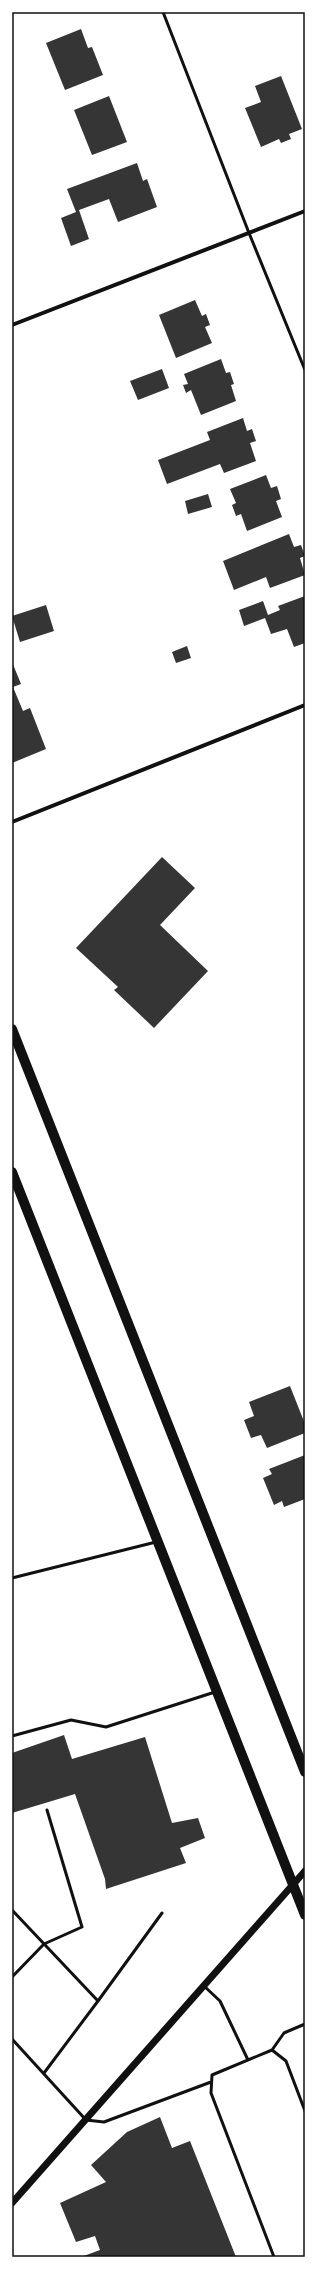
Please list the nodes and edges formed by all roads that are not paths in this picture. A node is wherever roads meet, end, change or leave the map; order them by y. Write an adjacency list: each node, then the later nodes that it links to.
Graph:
1 (163, 12): 3 (lane)
2 (305, 211): 3 (street)
3 (249, 233): 4 (street); 5 (lane)
4 (12, 325)
5 (305, 370)
6 (305, 705): 7 (street)
7 (12, 822)
8 (12, 1029): 14 (main road)
9 (12, 1172): 10 (main road)
10 (158, 1541): 11 (lane); 12 (main road)
11 (12, 1578)
12 (217, 1691): 13 (lane); 17 (main road)
13 (12, 1736)
14 (305, 1772)
15 (47, 1810): 21 (lane)
16 (305, 1871): 17 (street)
17 (293, 1885): 20 (main road); 23 (street)
18 (12, 1910): 21 (lane)
19 (162, 1913): 24 (lane)
20 (305, 1915)
21 (44, 1944): 22 (lane); 24 (lane)
22 (12, 1977)
23 (204, 1986): 28 (lane); 32 (street)
24 (98, 2001): 29 (lane)
25 (305, 2024): 27 (lane)
26 (12, 2039): 29 (lane)
27 (272, 2050): 28 (lane); 31 (lane)
28 (248, 2060): 30 (lane)
29 (44, 2074): 32 (lane)
30 (211, 2082): 32 (lane); 34 (lane)
31 (305, 2111)
32 (86, 2120): 33 (street)
33 (12, 2203)
34 (274, 2257)

